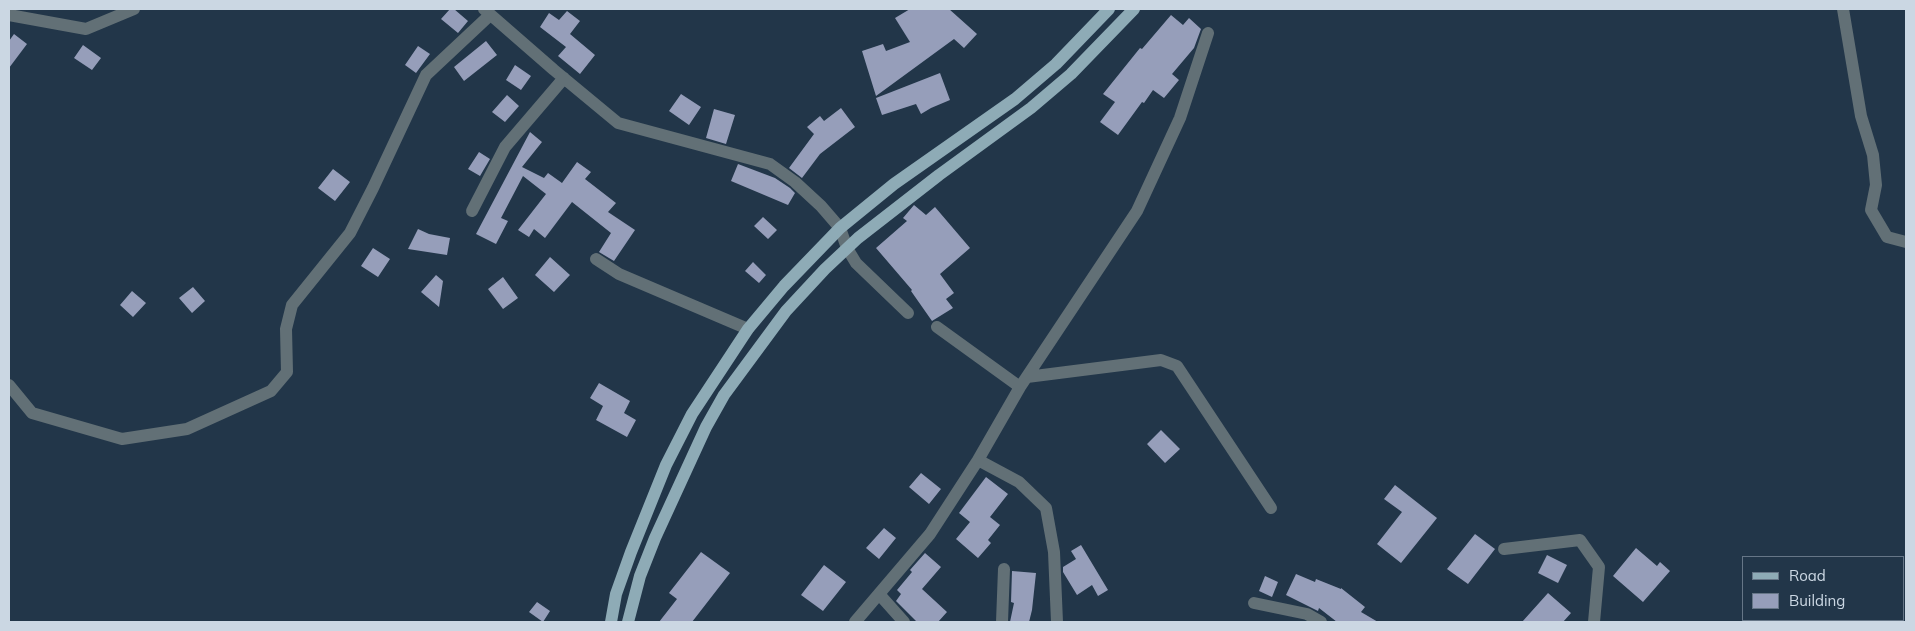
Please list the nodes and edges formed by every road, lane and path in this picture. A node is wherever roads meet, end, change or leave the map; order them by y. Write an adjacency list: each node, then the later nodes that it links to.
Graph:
1 (134, 9): 6 (street)
2 (1109, 9): 10 (main road)
3 (1134, 9): 12 (main road)
4 (1844, 9): 11 (street)
5 (487, 12): 8 (street); 18 (street)
6 (9, 15)
7 (1208, 33): 17 (street)
8 (564, 78): 9 (street); 10 (street)
9 (472, 211)
10 (840, 228): 12 (street); 16 (main road)
11 (1906, 242)
12 (847, 248): 14 (street); 26 (main road)
13 (596, 259): 16 (street)
14 (908, 313)
15 (937, 327): 17 (street)
16 (748, 329): 25 (main road)
17 (1024, 382): 19 (street); 20 (street)
18 (9, 385)
19 (978, 460): 23 (street); 30 (street)
20 (1271, 508)
21 (1504, 549): 32 (street)
22 (1004, 569): 29 (street)
23 (879, 594): 27 (street); 28 (street)
24 (1254, 603): 31 (street)
25 (611, 622)
26 (628, 622)
27 (855, 622)
28 (904, 622)
29 (1002, 622)
30 (1057, 622)
31 (1321, 622)
32 (1594, 622)

